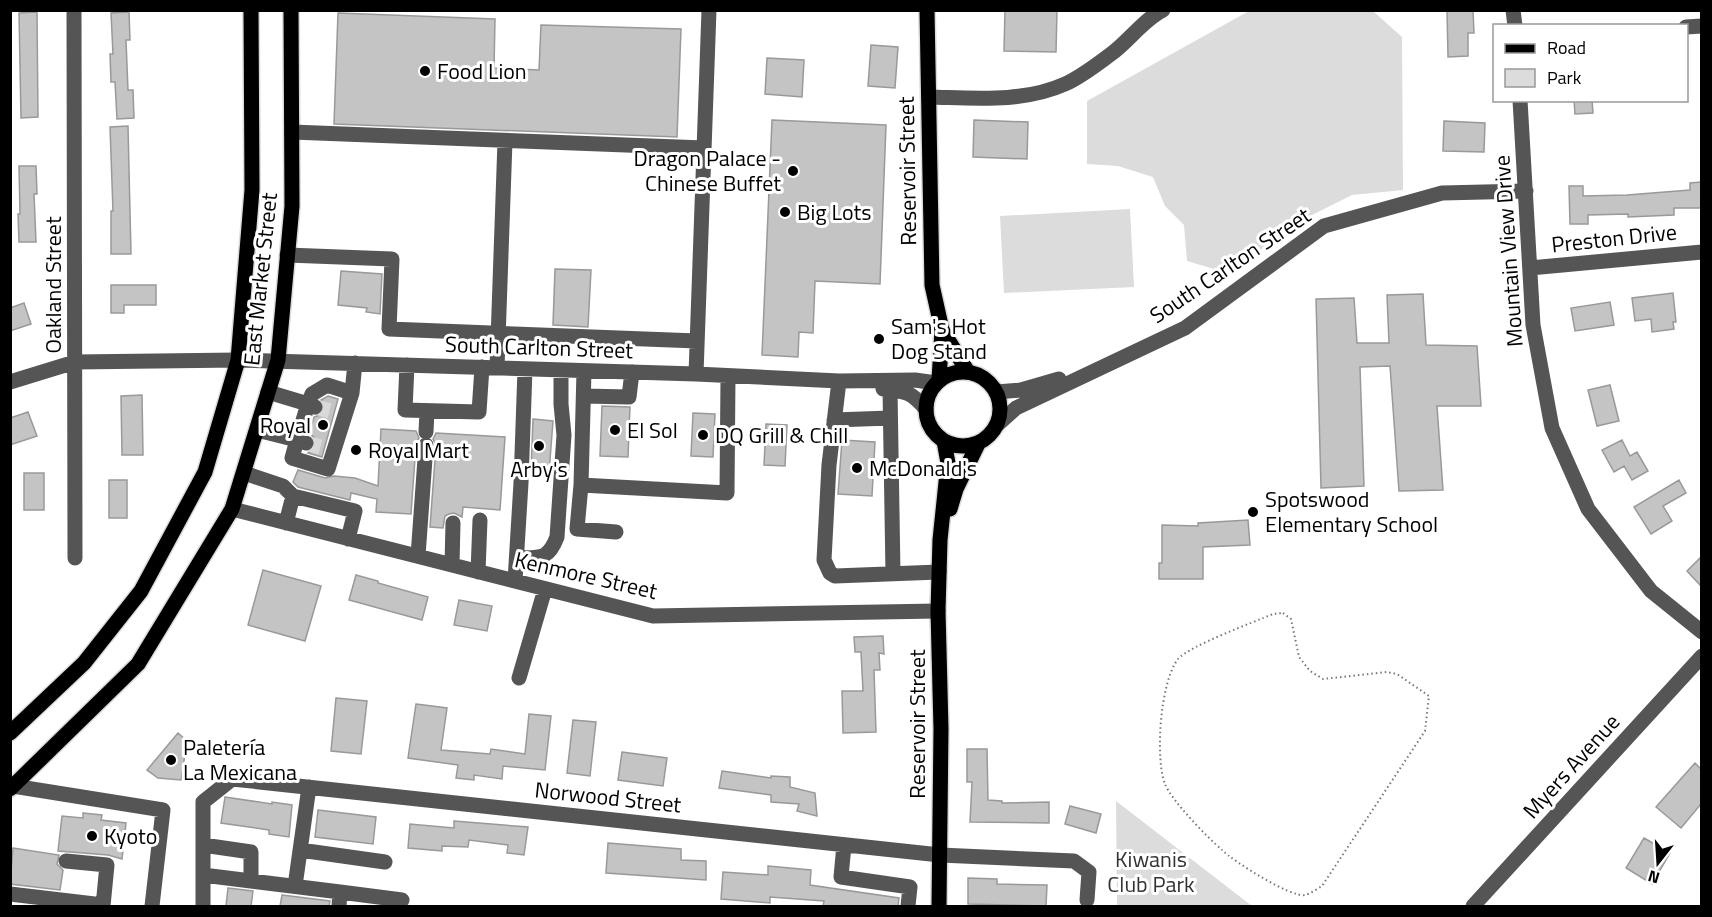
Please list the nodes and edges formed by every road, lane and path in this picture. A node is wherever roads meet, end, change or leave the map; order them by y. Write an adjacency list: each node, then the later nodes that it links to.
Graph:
1 (74, 10): 21 (street, Oakland Street)
2 (251, 10): 19 (main road, East Market Street)
3 (291, 10): 9 (main road, East Market Street)
4 (709, 10): 11 (street)
5 (927, 10): 7 (main road, Reservoir Street)
6 (1163, 10): 7 (street)
7 (929, 97): 16 (main road, Reservoir Street)
8 (1520, 102): 12 (street, Mountain View Drive)
9 (292, 132): 10 (street); 14 (main road, East Market Street)
10 (506, 141): 11 (street); 17 (street)
11 (704, 148): 18 (street)
12 (1526, 192): 15 (street, Mountain View Drive); 24 (street, South Carlton Street)
13 (1701, 252): 15 (street, Preston Drive)
14 (287, 255): 17 (street); 20 (main road, East Market Street)
15 (1530, 268): 71 (street, Mountain View Drive)
16 (942, 330): 30 (main road, Reservoir Street); 35 (main road, Reservoir Street)
17 (498, 334): 18 (street); 25 (street)
18 (697, 341): 31 (street)
19 (238, 360): 20 (street, South Carlton Street); 21 (street, South Carlton Street); 74 (main road, East Market Street)
20 (278, 360): 22 (street, South Carlton Street); 38 (main road, East Market Street)
21 (75, 362): 34 (street, South Carlton Street); 62 (street, Oakland Street)
22 (355, 363): 23 (street, South Carlton Street); 39 (street)
23 (407, 365): 25 (street, South Carlton Street); 43 (street)
24 (1105, 366): 37 (street, South Carlton Street); 46 (street, South Carlton Street)
25 (490, 367): 26 (street, South Carlton Street); 43 (street)
26 (525, 369): 27 (street, South Carlton Street); 63 (street)
27 (561, 370): 28 (street, South Carlton Street); 63 (street)
28 (584, 370): 29 (street, South Carlton Street); 40 (street)
29 (632, 372): 31 (street, South Carlton Street); 40 (street)
30 (968, 372): 35 (main road); 37 (main road)
31 (696, 374): 32 (street, South Carlton Street)
32 (728, 376): 33 (street, South Carlton Street); 52 (street)
33 (839, 381): 35 (street, South Carlton Street); 36 (street, South Carlton Street); 45 (street)
34 (10, 382)
35 (938, 382): 42 (main road)
36 (890, 390): 42 (street, South Carlton Street); 44 (street)
37 (996, 392): 46 (main road)
38 (268, 393): 41 (street); 47 (main road, East Market Street)
39 (352, 393): 41 (street); 48 (street)
40 (584, 396): 52 (street)
41 (312, 405): 48 (street)
42 (926, 409): 49 (main road)
43 (427, 411): 61 (street)
44 (890, 418): 45 (street); 67 (street)
45 (834, 420): 67 (street)
46 (996, 426): 50 (main road)
47 (257, 430): 48 (street); 51 (main road, East Market Street)
48 (301, 441)
49 (944, 441): 50 (main road); 60 (main road, Reservoir Street)
50 (979, 442): 60 (main road, Reservoir Street)
51 (244, 473): 53 (street); 54 (main road, East Market Street)
52 (581, 485): 58 (street)
53 (294, 496): 56 (street); 59 (street)
54 (232, 509): 56 (street, Kenmore Street); 76 (main road, East Market Street)
55 (480, 520): 65 (street)
56 (286, 523): 59 (street, Kenmore Street)
57 (453, 523): 64 (street)
58 (616, 532)
59 (348, 539): 61 (street, Kenmore Street)
60 (940, 540): 66 (main road, Reservoir Street)
61 (418, 556): 64 (street, Kenmore Street)
62 (75, 558)
63 (517, 558): 68 (street)
64 (452, 565): 65 (street, Kenmore Street)
65 (478, 572): 68 (street, Kenmore Street)
66 (939, 572): 67 (street); 70 (main road, Reservoir Street)
67 (893, 574)
68 (515, 581): 69 (street, Kenmore Street)
69 (544, 589): 70 (street, Kenmore Street); 73 (street)
70 (938, 611): 80 (main road, Reservoir Street)
71 (1701, 632)
72 (1701, 656): 96 (street, Myers Avenue)
73 (519, 678)
74 (10, 733)
75 (309, 787): 77 (street, Norwood Street); 78 (street, Norwood Street); 79 (street)
76 (12, 788): 92 (street)
77 (203, 845): 83 (street, Norwood Street); 84 (street)
78 (844, 845): 80 (street, Norwood Street); 94 (street)
79 (300, 850): 82 (street); 85 (street)
80 (940, 855): 90 (street, Norwood Street); 95 (main road, Reservoir Street)
81 (66, 861): 91 (street)
82 (384, 862)
83 (203, 875): 84 (street); 93 (street, Norwood Street)
84 (251, 881): 85 (street)
85 (295, 886): 88 (street)
86 (1322, 886): 86 (path)
87 (10, 894): 91 (street)
88 (339, 899): 89 (street)
89 (402, 900)
90 (1087, 900)
91 (103, 906)
92 (152, 906)
93 (202, 906)
94 (908, 906)
95 (939, 906)
96 (1473, 906)

